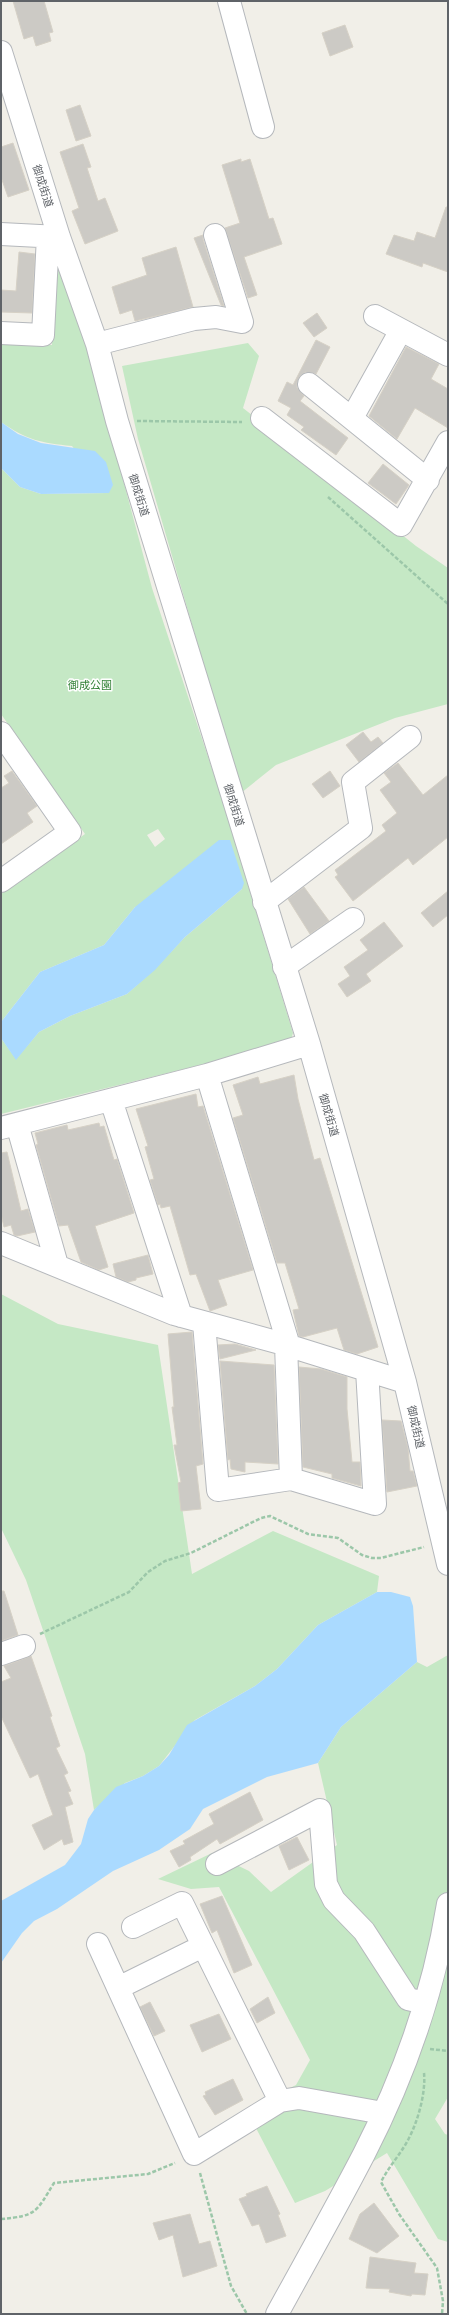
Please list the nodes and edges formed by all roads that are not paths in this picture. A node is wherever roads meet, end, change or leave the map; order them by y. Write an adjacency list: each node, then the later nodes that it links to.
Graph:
1 (229, 1): 3 (street)
2 (1, 52): 6 (street, 御成街道)
3 (263, 127)
4 (1, 234): 6 (street)
5 (215, 235): 10 (street)
6 (54, 237): 9 (street); 10 (street, 御成街道)
7 (374, 316): 8 (street)
8 (401, 330): 11 (street); 13 (street)
9 (1, 333)
10 (97, 344): 20 (street, 御成街道)
11 (448, 355)
12 (309, 384): 13 (street)
13 (352, 418): 16 (street)
14 (253, 420): 16 (street)
15 (448, 442): 16 (street)
16 (428, 480)
17 (1, 733): 19 (street)
18 (410, 737): 20 (street)
19 (1, 881)
20 (264, 902): 22 (street, 御成街道)
21 (353, 918): 22 (street)
22 (284, 967): 23 (street, 御成街道)
23 (308, 1044): 24 (street); 33 (street, 御成街道)
24 (207, 1075): 25 (street); 31 (street)
25 (111, 1100): 26 (street); 29 (street)
26 (9, 1126): 28 (street)
27 (1, 1243): 28 (street)
28 (57, 1265): 29 (street)
29 (181, 1316): 30 (street)
30 (204, 1323): 31 (street); 34 (street)
31 (287, 1346): 32 (street); 34 (street)
32 (366, 1370): 33 (street); 34 (street)
33 (405, 1382): 35 (street, 御成街道)
34 (291, 1479)
35 (448, 1564)
36 (24, 1646): 37 (street)
37 (1, 1654)
38 (217, 1864): 44 (street)
39 (448, 1904): 44 (street)
40 (133, 1927): 42 (street)
41 (98, 1944): 43 (street)
42 (203, 1946): 43 (street); 45 (street)
43 (118, 1988): 45 (street)
44 (425, 2003): 46 (street)
45 (280, 2101): 46 (street)
46 (384, 2113): 47 (street)
47 (277, 2314)

